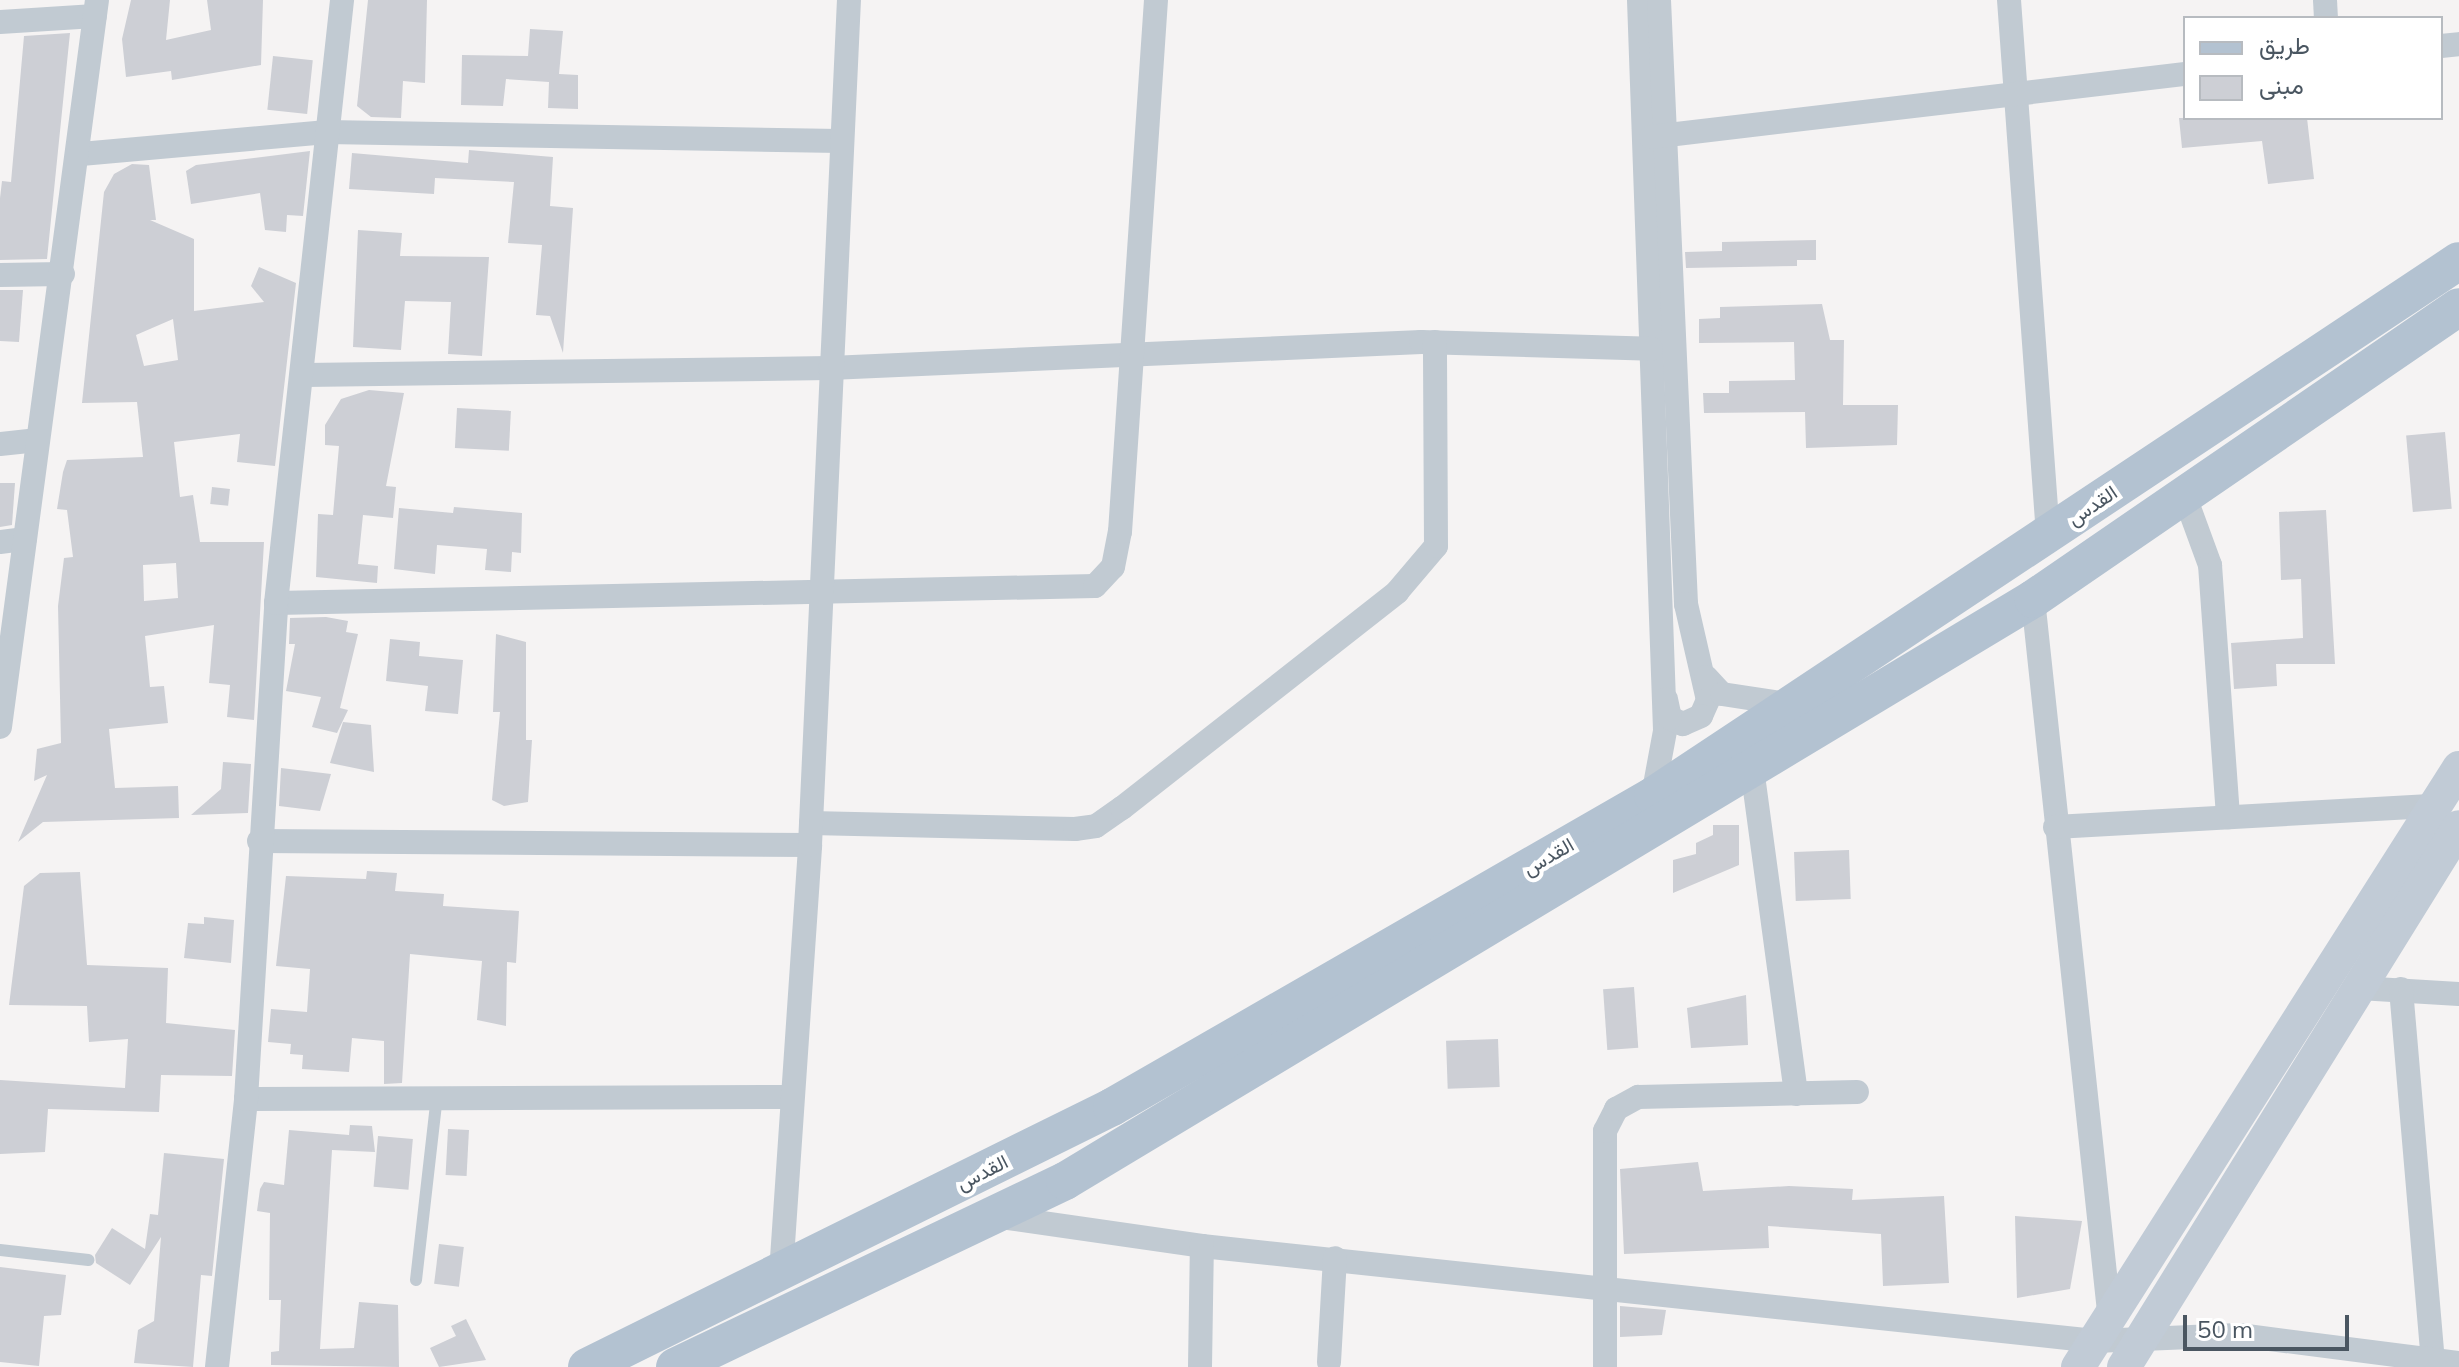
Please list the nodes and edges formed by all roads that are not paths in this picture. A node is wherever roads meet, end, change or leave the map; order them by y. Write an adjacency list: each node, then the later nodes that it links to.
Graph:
1 (342, 0): 11 (street)
2 (849, 0): 13 (street)
3 (1156, 0): 21 (street)
4 (1639, 0): 12 (street)
5 (1659, 0): 12 (street)
6 (2009, 0): 10 (street)
7 (96, 8): 8 (street); 14 (street)
8 (0, 22)
9 (2183, 74): 10 (street)
10 (2016, 93): 12 (street); 27 (street)
11 (327, 132): 13 (street); 14 (street); 23 (street)
12 (1655, 137): 20 (street); 33 (street)
13 (840, 141): 22 (street)
14 (81, 154): 16 (street)
15 (2459, 261): 27 (main road, القدس)
16 (63, 274): 17 (street); 24 (street)
17 (0, 275)
18 (2459, 307): 26 (main road, القدس)
19 (1435, 342): 20 (street); 21 (street); 43 (street)
20 (1651, 349): 34 (street)
21 (1135, 355): 22 (street); 30 (street)
22 (830, 368): 23 (street); 30 (street)
23 (305, 375): 32 (street)
24 (38, 440): 25 (street); 28 (street)
25 (0, 444)
26 (2184, 494): 31 (main road, القدس); 40 (street)
27 (2048, 535): 35 (main road, القدس)
28 (25, 539): 29 (street); 36 (street)
29 (0, 542)
30 (822, 592): 32 (street); 43 (street)
31 (2033, 599): 37 (main road, القدس); 42 (street)
32 (276, 603): 44 (street)
33 (1706, 677): 34 (street); 35 (street)
34 (1664, 693): 39 (street)
35 (1788, 704): 39 (main road, القدس)
36 (0, 727)
37 (1752, 768): 49 (street); 53 (main road, القدس)
38 (2459, 768): 41 (main road)
39 (1653, 796): 60 (main road, القدس)
40 (2228, 817): 41 (street); 42 (street)
41 (2447, 817): 45 (main road); 64 (main road)
42 (2055, 827): 64 (street)
43 (810, 834): 44 (street); 51 (street)
44 (259, 841): 52 (street)
45 (2359, 988): 46 (street); 63 (main road)
46 (2401, 989): 47 (street); 65 (street)
47 (2459, 994)
48 (1857, 1092): 49 (street)
49 (1796, 1094): 62 (street)
50 (437, 1095): 51 (street); 52 (street); 61 (lane)
51 (791, 1097): 60 (street)
52 (246, 1099): 68 (street)
53 (1065, 1181): 54 (main road, القدس); 55 (street)
54 (990, 1217): 55 (street); 70 (main road, القدس)
55 (1083, 1228): 56 (street)
56 (1202, 1246): 58 (street); 71 (street)
57 (0, 1250): 59 (lane)
58 (1335, 1258): 62 (street); 66 (street)
59 (88, 1260)
60 (781, 1273): 69 (main road, القدس)
61 (416, 1280)
62 (1604, 1284): 64 (street); 72 (street)
63 (2143, 1339): 64 (street); 65 (street); 73 (main road)
64 (2094, 1343)
65 (2433, 1359): 67 (street)
66 (1329, 1362)
67 (2459, 1363)
68 (217, 1367)
69 (587, 1367)
70 (675, 1367)
71 (1200, 1367)
72 (1605, 1367)
73 (2124, 1367)

